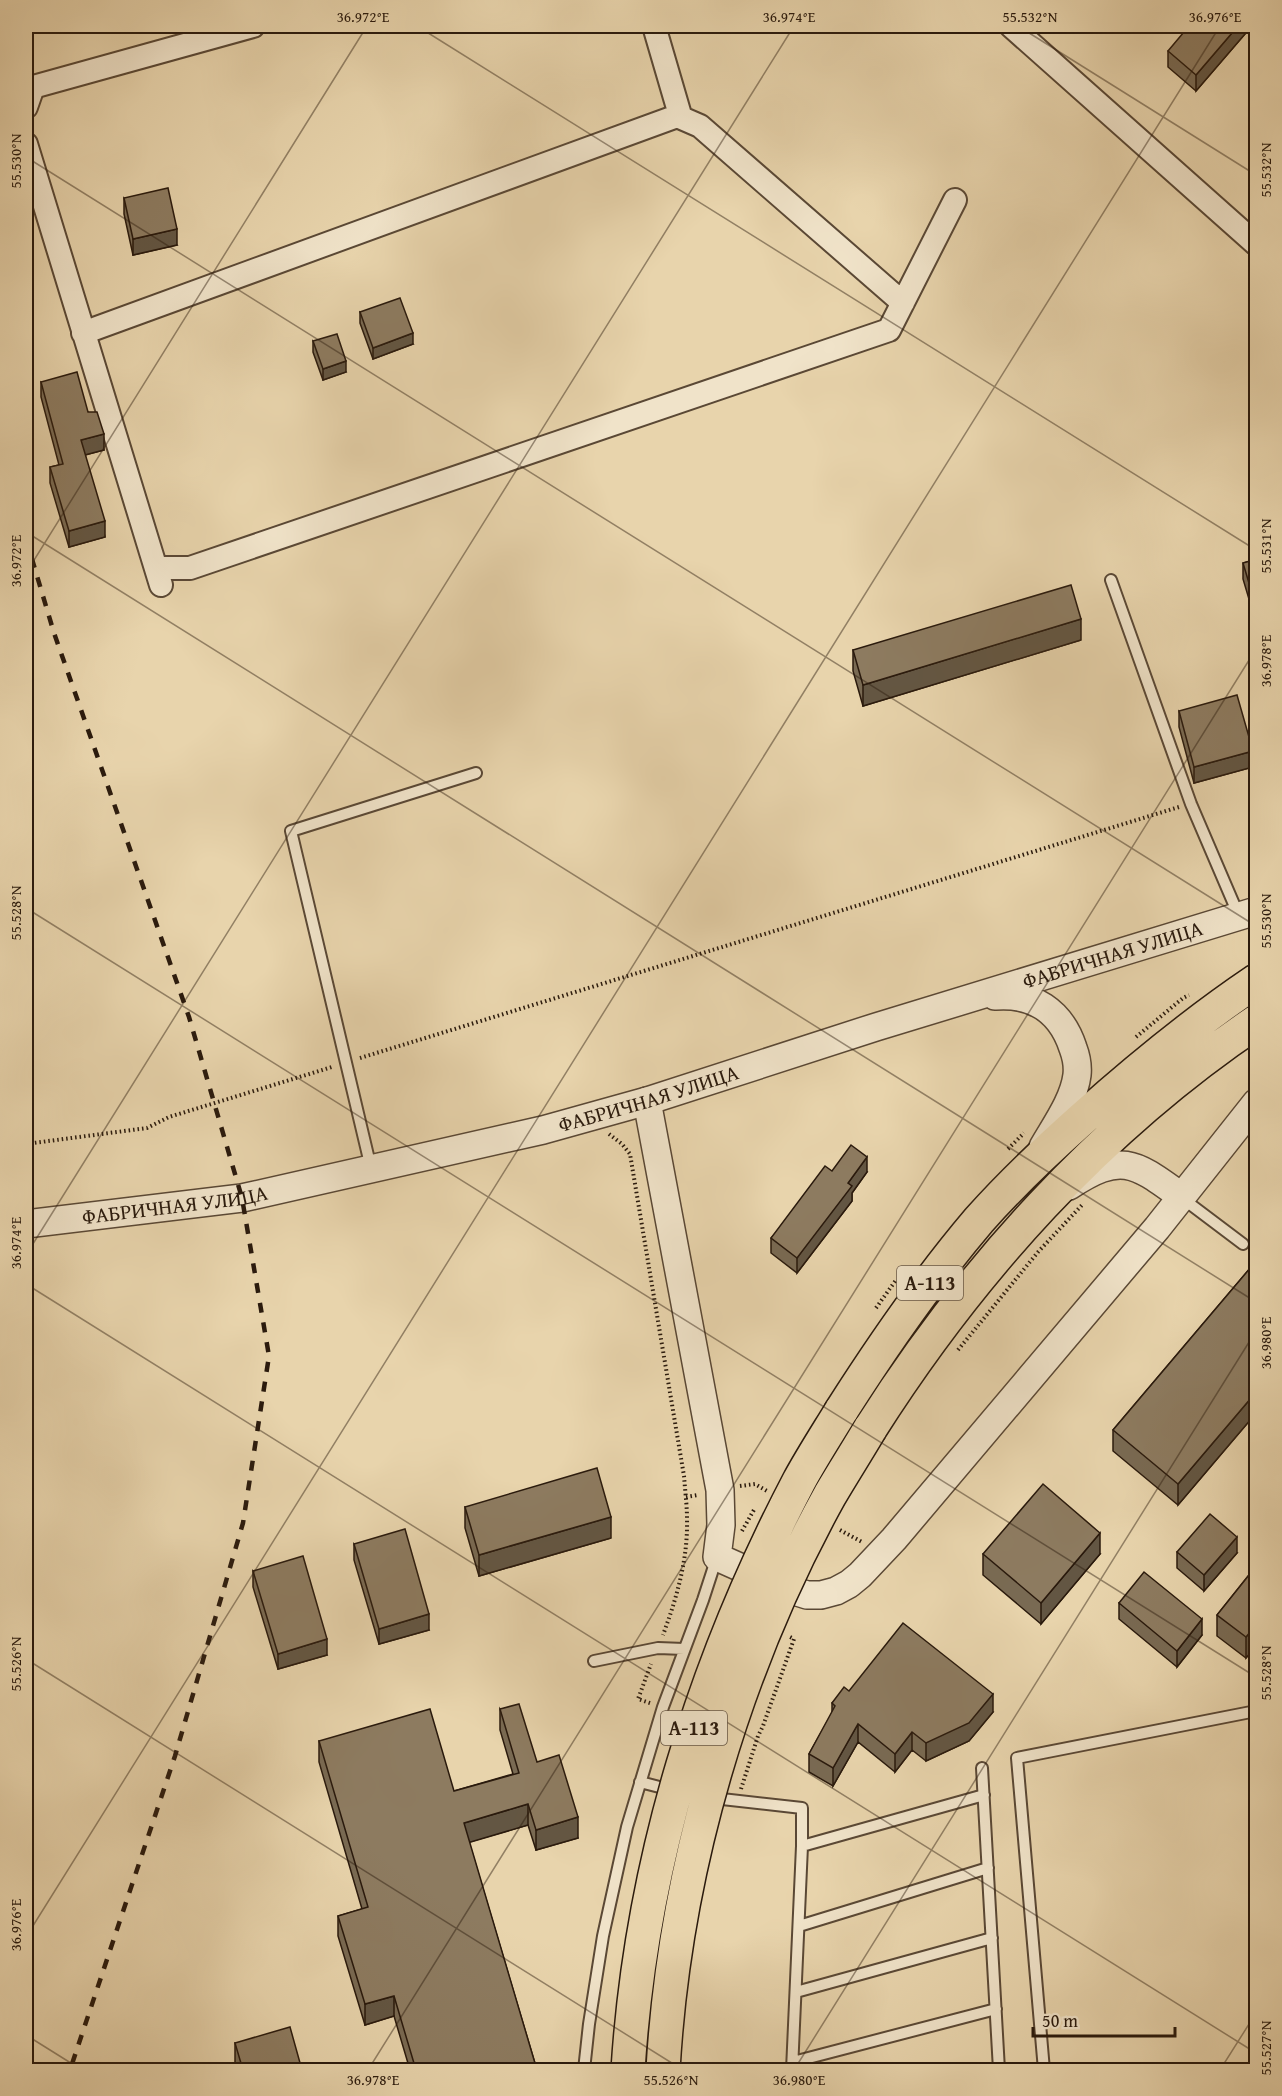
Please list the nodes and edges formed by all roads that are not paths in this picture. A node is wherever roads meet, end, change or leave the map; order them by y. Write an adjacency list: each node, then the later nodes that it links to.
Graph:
1 (254, 26): 4 (street)
2 (654, 26): 5 (street)
3 (1011, 26): 8 (street)
4 (26, 107)
5 (677, 116): 9 (street); 10 (street)
6 (26, 144): 10 (street)
7 (955, 200): 9 (street)
8 (1257, 244)
9 (903, 303): 10 (street)
10 (83, 333)
11 (1111, 580): 13 (lane)
12 (476, 774): 20 (lane)
13 (1248, 914): 15 (street, ФАБРИЧНАЯ УЛИЦА)
14 (1257, 981): 19 (highway, А-113)
15 (972, 997): 17 (street, ФАБРИЧНАЯ УЛИЦА); 19 (street)
16 (1257, 1022): 22 (highway, А-113)
17 (647, 1101): 20 (street, ФАБРИЧНАЯ УЛИЦА); 25 (street)
18 (1257, 1103): 21 (street)
19 (1018, 1160): 42 (highway, А-113, bridge)
20 (371, 1169): 23 (street, ФАБРИЧНАЯ УЛИЦА)
21 (1182, 1197): 22 (street); 24 (lane); 25 (street)
22 (1044, 1203): 43 (highway, А-113, bridge)
23 (26, 1224)
24 (1243, 1244)
25 (717, 1557): 26 (lane)
26 (684, 1650): 27 (lane); 30 (lane)
27 (594, 1660)
28 (1257, 1712): 45 (lane)
29 (982, 1768): 32 (lane)
30 (640, 1782): 31 (lane); 41 (lane)
31 (688, 1794)
32 (984, 1795): 34 (lane); 35 (lane)
33 (700, 1796): 34 (lane)
34 (802, 1846): 36 (lane)
35 (988, 1868): 36 (lane); 37 (lane)
36 (799, 1926): 38 (lane)
37 (992, 1938): 38 (lane); 39 (lane)
38 (796, 1992): 40 (lane)
39 (996, 2009): 40 (lane); 44 (lane)
40 (793, 2066)
41 (584, 2070)
42 (628, 2070)
43 (663, 2070)
44 (999, 2070)
45 (1044, 2070)

